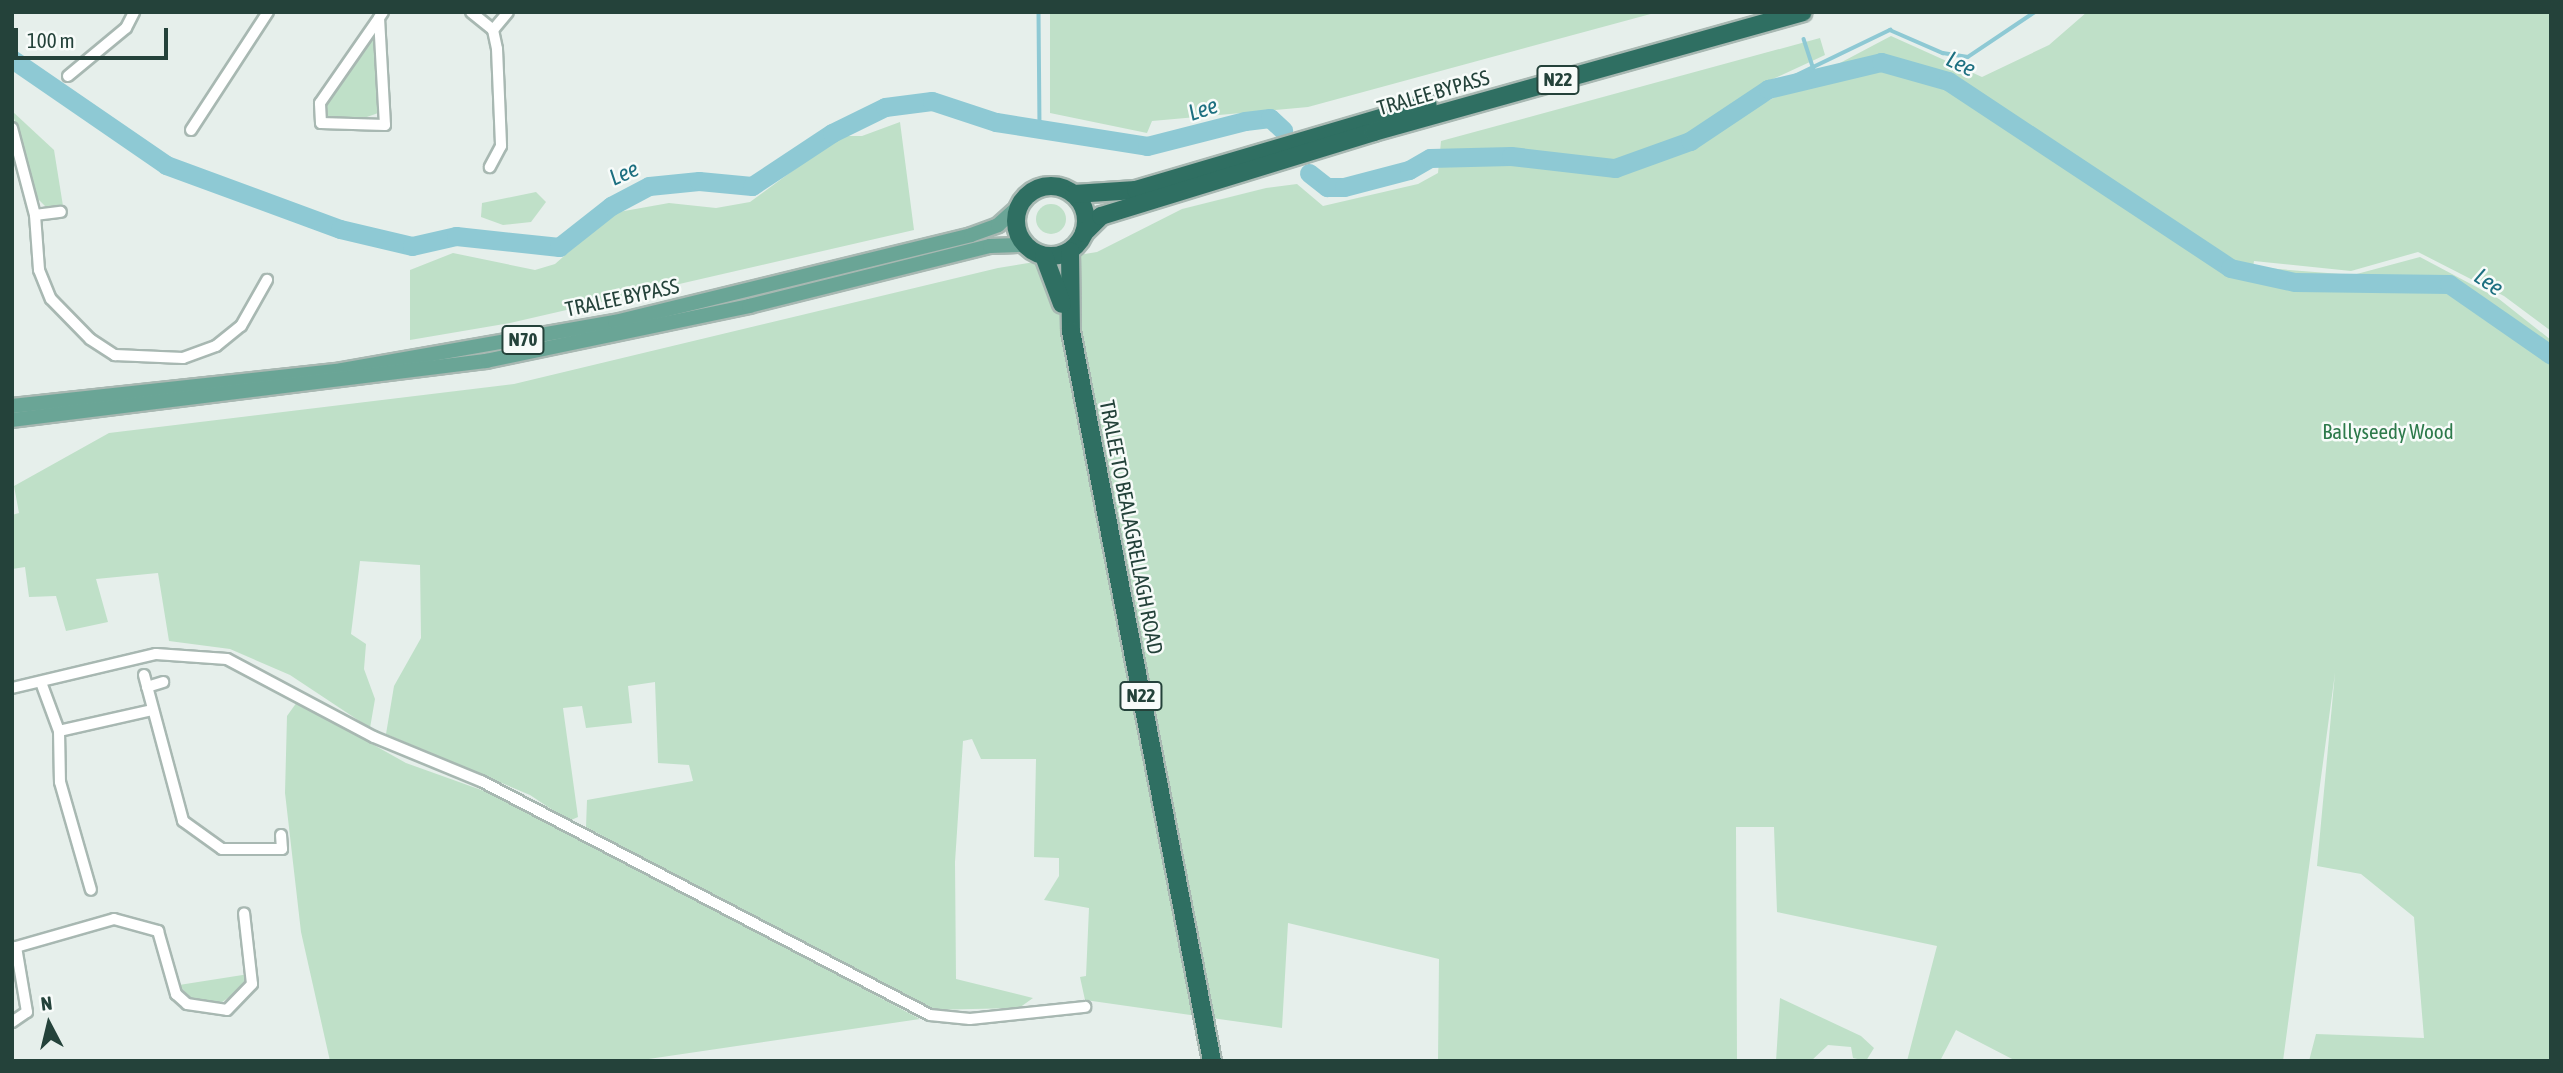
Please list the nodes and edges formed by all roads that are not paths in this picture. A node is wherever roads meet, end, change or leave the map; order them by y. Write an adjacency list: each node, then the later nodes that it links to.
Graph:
1 (134, 12): 9 (street)
2 (268, 12): 11 (street)
3 (471, 12): 8 (street)
4 (508, 12): 8 (street)
5 (1759, 12): 12 (highway, TRALEE BYPASS / N22)
6 (1803, 12): 12 (highway, TRALEE BYPASS / N22)
7 (381, 15): 7 (street)
8 (493, 30): 14 (street)
9 (68, 76)
10 (12, 128): 18 (street)
11 (191, 130)
12 (1311, 146): 13 (highway, TRALEE BYPASS / N22)
13 (1280, 156): 15 (highway, TRALEE BYPASS / N22); 19 (highway, TRALEE BYPASS / N22)
14 (490, 167)
15 (1074, 194): 16 (highway, N22); 19 (highway)
16 (1018, 207): 20 (highway); 25 (main road, TRALEE BYPASS / N70)
17 (61, 212): 18 (street)
18 (35, 215): 23 (street)
19 (1084, 233): 21 (highway, N22)
20 (1025, 245): 22 (highway); 26 (main road, TRALEE BYPASS / N70)
21 (1070, 251): 22 (highway); 24 (highway, TRALEE TO BEALAGRELLAGH ROAD / N22)
22 (1044, 256): 24 (highway, TRALEE TO BEALAGRELLAGH ROAD / N22)
23 (267, 280)
24 (1071, 331): 39 (highway, TRALEE TO BEALAGRELLAGH ROAD / N22)
25 (12, 406)
26 (12, 420)
27 (144, 675): 30 (street)
28 (163, 682): 30 (street)
29 (42, 685): 31 (street); 33 (street); 37 (street)
30 (147, 687): 32 (street)
31 (12, 688)
32 (152, 710): 33 (street); 34 (street)
33 (60, 731): 35 (street)
34 (281, 835)
35 (91, 890)
36 (244, 913): 38 (street)
37 (1085, 1007)
38 (12, 1022)
39 (1212, 1061)

